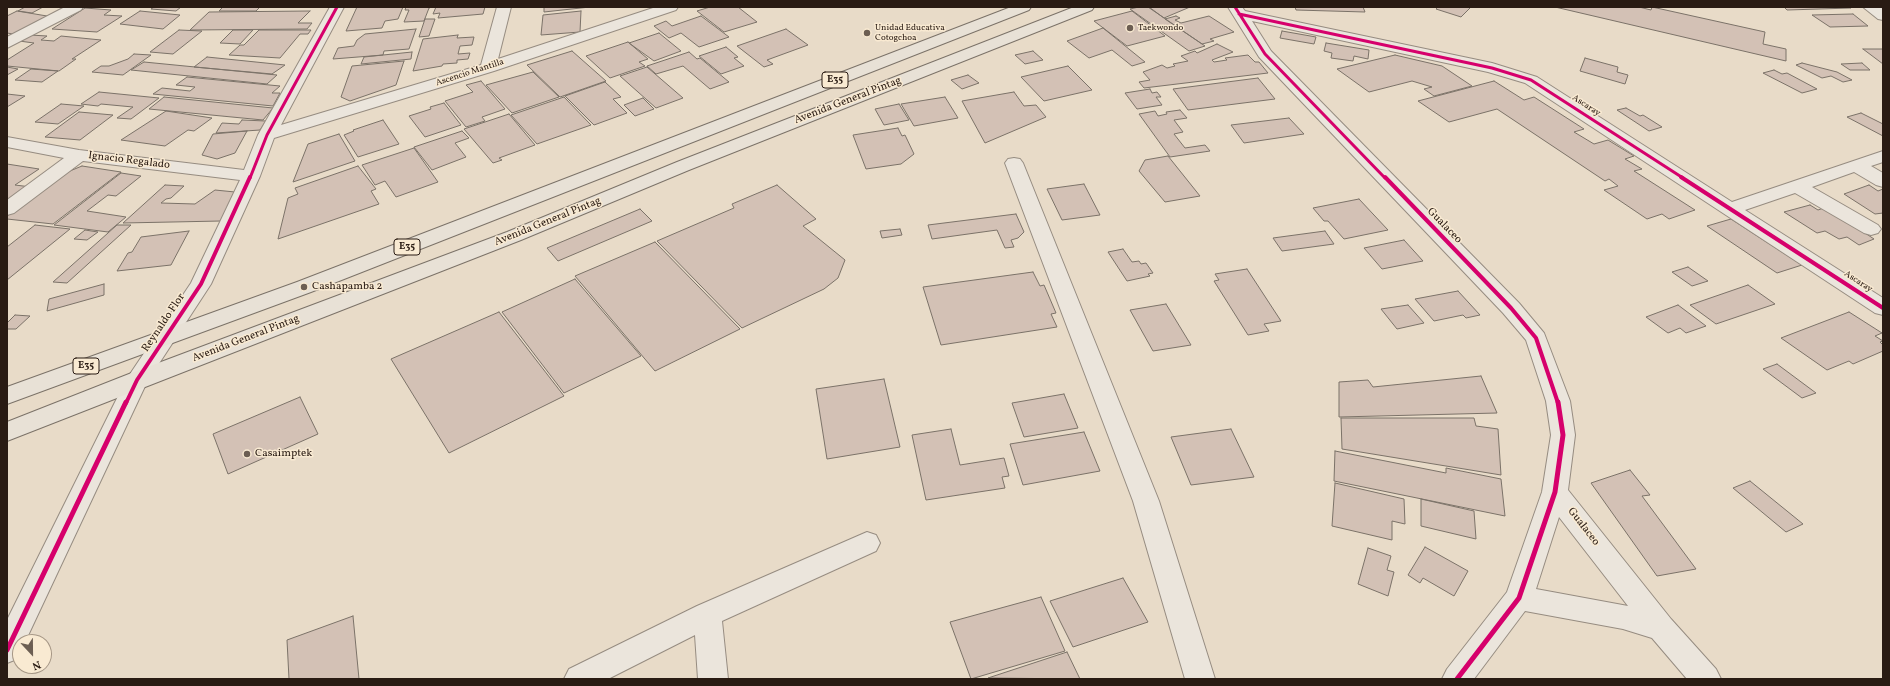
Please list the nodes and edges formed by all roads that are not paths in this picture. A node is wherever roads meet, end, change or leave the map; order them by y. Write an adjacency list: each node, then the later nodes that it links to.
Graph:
1 (76, 7): 10 (street)
2 (338, 7): 12 (street, Reynaldo Flor)
3 (504, 7): 11 (street)
4 (671, 7): 11 (street, Ascencio Mantilla)
5 (1024, 7): 25 (highway, E35)
6 (1087, 7): 26 (highway, Avenida General Pintag / E35)
7 (1870, 7): 9 (street)
8 (1237, 11): 22 (street, Ascaray); 29 (street, Gualaceo)
9 (1883, 16)
10 (7, 43)
11 (488, 68): 12 (street, Ascencio Mantilla)
12 (268, 135): 18 (street, Reynaldo Flor)
13 (12, 146): 14 (street, Ignacio Regalado)
14 (79, 155): 18 (street, Ignacio Regalado); 21 (street)
15 (1883, 156): 17 (street)
16 (1014, 162): 37 (street)
17 (1855, 166): 19 (street); 20 (street)
18 (252, 176): 25 (street, Reynaldo Flor)
19 (1883, 181)
20 (1798, 186): 22 (street); 23 (street)
21 (7, 209)
22 (1730, 209): 24 (street, Ascaray)
23 (1871, 229)
24 (1878, 301)
25 (166, 337): 26 (street, Reynaldo Flor); 27 (highway, E35)
26 (137, 380): 28 (highway, Avenida General Pintag / E35); 34 (street, Reynaldo Flor)
27 (7, 396)
28 (7, 432)
29 (1555, 492): 31 (street); 33 (street, Gualaceo)
30 (867, 543): 32 (street)
31 (1518, 598): 33 (street); 38 (street)
32 (707, 615): 35 (street); 36 (street)
33 (1661, 628): 39 (street, Gualaceo)
34 (7, 650)
35 (579, 679)
36 (713, 679)
37 (1200, 679)
38 (1457, 679)
39 (1706, 679)

